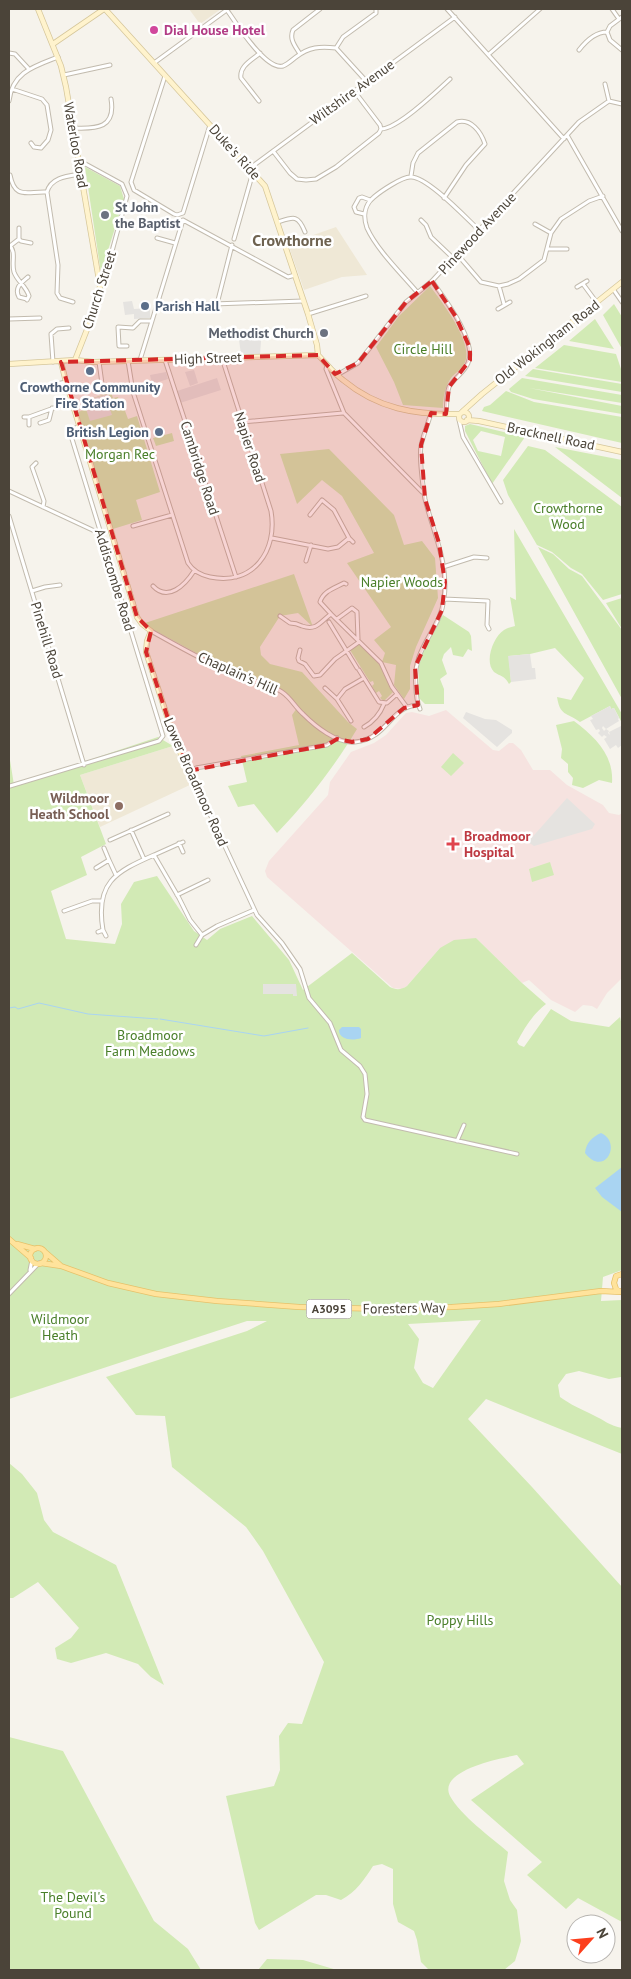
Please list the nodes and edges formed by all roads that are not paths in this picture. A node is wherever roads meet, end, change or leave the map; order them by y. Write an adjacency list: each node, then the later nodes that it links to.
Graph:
1 (38, 9): 12 (street, Waterloo Road)
2 (104, 9): 12 (street); 21 (street, Duke's Ride)
3 (228, 9): 17 (street); 21 (street)
4 (320, 9): 18 (street)
5 (376, 9): 13 (street)
6 (447, 9): 9 (street)
7 (540, 9): 19 (street)
8 (612, 9): 10 (street)
9 (455, 17): 19 (street); 27 (street, Wiltshire Avenue)
10 (621, 18): 11 (street)
11 (607, 32): 14 (street); 15 (street)
12 (53, 44): 20 (street, Waterloo Road)
13 (336, 48): 18 (street); 27 (street)
14 (579, 50)
15 (622, 50)
16 (9, 53): 23 (street)
17 (260, 53): 18 (street); 33 (street)
18 (300, 54)
19 (489, 54): 40 (street)
20 (58, 58): 23 (street); 24 (street, Waterloo Road)
21 (154, 63): 25 (street, Duke's Ride)
22 (110, 65): 24 (street)
23 (28, 68): 29 (street)
24 (64, 76): 37 (street, Waterloo Road)
25 (166, 76): 36 (street, Duke's Ride); 36 (street)
26 (450, 79): 38 (street)
27 (367, 82): 30 (street, Wiltshire Avenue)
28 (605, 84): 34 (street)
29 (12, 88): 32 (street); 41 (street)
30 (355, 92): 38 (street); 42 (street, Wiltshire Avenue)
31 (111, 98): 37 (street)
32 (9, 101)
33 (259, 101)
34 (609, 101): 35 (street); 39 (street, Pinewood Avenue)
35 (622, 104)
36 (210, 124): 44 (street, Duke's Ride)
37 (74, 128): 43 (street, Waterloo Road)
38 (381, 129): 42 (street)
39 (568, 135): 40 (street, Pinewood Avenue); 50 (street)
40 (564, 139): 58 (street, Pinewood Avenue)
41 (31, 143)
42 (272, 151): 44 (street, Wiltshire Avenue)
43 (80, 161): 46 (street, Waterloo Road); 80 (street, Church Street)
44 (250, 168): 45 (street, Duke's Ride)
45 (254, 172): 55 (street, Duke's Ride); 63 (street)
46 (82, 174): 49 (street); 80 (street, Waterloo Road)
47 (10, 175): 49 (street)
48 (411, 176): 51 (street); 51 (street); 52 (street)
49 (47, 192): 89 (street)
50 (603, 196): 59 (street); 61 (street)
51 (444, 198): 58 (street)
52 (370, 200): 53 (street); 53 (street)
53 (364, 214): 84 (street)
54 (421, 220): 72 (street)
55 (278, 222): 60 (street); 73 (street, Duke's Ride)
56 (535, 224): 61 (street)
57 (19, 228): 64 (street)
58 (479, 230): 71 (street, Pinewood Avenue)
59 (622, 231)
60 (305, 232)
61 (551, 233): 69 (street)
62 (157, 238): 66 (street)
63 (234, 238)
64 (19, 239): 65 (street); 67 (street)
65 (31, 243)
66 (175, 243): 68 (street); 95 (street)
67 (9, 245): 78 (street)
68 (232, 245): 73 (street); 93 (street)
69 (547, 249): 70 (street); 81 (street)
70 (567, 249)
71 (457, 254): 72 (street, Pinewood Avenue); 81 (street)
72 (454, 258): 75 (street, Pinewood Avenue)
73 (295, 275): 88 (street, Duke's Ride)
74 (28, 277): 78 (street)
75 (432, 281): 84 (street, Pinewood Avenue); 124 (street)
76 (587, 281): 79 (street)
77 (622, 282): 83 (street, Old Wokingham Road)
78 (22, 283): 87 (street); 87 (street)
79 (582, 284): 82 (street); 92 (street)
80 (100, 286): 107 (street, Church Street)
81 (499, 286): 94 (street)
82 (577, 287)
83 (613, 289): 91 (street); 92 (street, Old Wokingham Road)
84 (417, 292): 116 (street, Pinewood Avenue)
85 (34, 296): 87 (street)
86 (366, 296): 97 (street)
87 (28, 298)
88 (304, 301): 93 (street); 97 (street, Duke's Ride)
89 (73, 302)
90 (510, 302): 94 (street)
91 (622, 302)
92 (597, 303): 127 (street, Old Wokingham Road)
93 (217, 304): 95 (street)
94 (504, 304): 96 (street)
95 (156, 306): 100 (street)
96 (498, 309)
97 (308, 314): 105 (street, Duke's Ride)
98 (40, 318): 99 (street)
99 (9, 319)
100 (151, 321): 104 (street); 109 (street)
101 (69, 328): 103 (street)
102 (46, 334): 103 (street)
103 (51, 334): 112 (street)
104 (127, 346)
105 (318, 355): 106 (street, High Street); 115 (street, Bracknell Road)
106 (221, 357): 110 (street, High Street); 128 (street, Napier Road)
107 (75, 360): 111 (street, High Street); 113 (street, High Street)
108 (128, 360): 109 (street, High Street); 111 (street, High Street); 138 (street)
109 (140, 360): 110 (street, High Street)
110 (165, 360): 153 (street, Cambridge Road)
111 (99, 361): 119 (street)
112 (52, 362): 113 (street, High Street); 114 (street, High Street)
113 (62, 362): 117 (street)
114 (9, 364)
115 (327, 365): 116 (street, Bracknell Road); 122 (street)
116 (336, 375): 123 (street, Bracknell Road)
117 (66, 382): 118 (street); 120 (street)
118 (42, 387)
119 (103, 391)
120 (71, 399): 121 (street); 131 (street)
121 (52, 408): 126 (street); 129 (street)
122 (344, 413): 128 (street); 135 (street)
123 (431, 413): 124 (street, Bracknell Road); 135 (street)
124 (447, 414): 127 (street, Bracknell Road)
125 (24, 417): 126 (street)
126 (30, 417): 130 (street)
127 (463, 417): 132 (street, Bracknell Road); 136 (street)
128 (242, 422): 144 (street, Napier Road)
129 (40, 423)
130 (29, 425)
131 (79, 426): 142 (street, Addiscombe Road); 164 (street)
132 (622, 452)
133 (36, 463): 137 (street)
134 (9, 492): 137 (street)
135 (424, 493): 151 (street)
136 (501, 502)
137 (43, 507): 142 (street)
138 (172, 515): 141 (street); 152 (street)
139 (310, 515): 145 (street)
140 (9, 516): 143 (street, Pinehill Road)
141 (132, 526)
142 (101, 534): 179 (street, Addiscombe Road)
143 (15, 538): 146 (street); 157 (street, Pinehill Road)
144 (272, 538): 148 (street); 153 (street)
145 (349, 538): 147 (street); 148 (street)
146 (9, 540)
147 (352, 542)
148 (310, 545): 150 (street)
149 (487, 558): 151 (street)
150 (306, 561)
151 (443, 567): 158 (street)
152 (193, 570): 153 (street); 156 (street)
153 (236, 577)
154 (346, 584): 159 (street)
155 (60, 585): 157 (street)
156 (153, 586)
157 (32, 591): 179 (street, Pinehill Road)
158 (444, 599): 163 (street); 173 (street)
159 (331, 614): 160 (street); 161 (street)
160 (280, 616)
161 (337, 619): 165 (street); 165 (street)
162 (329, 622): 167 (street)
163 (489, 629)
164 (151, 631): 178 (street, Chaplain's Hill); 180 (street, Lower Broadmoor Road)
165 (359, 641): 167 (street); 170 (street)
166 (300, 650): 167 (street)
167 (348, 651): 168 (street)
168 (364, 678): 171 (street); 172 (street)
169 (325, 688): 171 (street)
170 (397, 694): 172 (street); 174 (street)
171 (337, 699): 176 (street)
172 (384, 704): 177 (street)
173 (418, 705): 174 (street); 175 (street)
174 (406, 706): 178 (street, Chaplain's Hill)
175 (420, 709)
176 (351, 721)
177 (364, 727)
178 (337, 738): 180 (street)
179 (84, 765): 181 (street)
180 (193, 770): 197 (street, Lower Broadmoor Road)
181 (10, 786)
182 (168, 814): 183 (street)
183 (131, 830): 184 (street); 188 (street)
184 (110, 840)
185 (104, 848): 189 (street)
186 (183, 852): 187 (street)
187 (154, 855): 188 (street); 195 (street)
188 (144, 859): 191 (street)
189 (109, 860): 190 (street); 191 (street)
190 (96, 868)
191 (116, 875): 196 (street)
192 (200, 878): 194 (street)
193 (208, 880): 194 (street)
194 (202, 882): 195 (street)
195 (177, 895): 201 (street)
196 (102, 901): 198 (street); 199 (street)
197 (254, 910): 201 (street); 205 (street, Lower Broadmoor Road)
198 (64, 911)
199 (103, 930): 200 (street); 202 (street)
200 (98, 932)
201 (202, 935): 203 (street)
202 (106, 936)
203 (196, 945)
204 (464, 1125): 205 (street)
205 (457, 1141): 206 (street)
206 (517, 1154)
207 (9, 1239): 208 (main road)
208 (16, 1244): 209 (main road); 211 (main road)
209 (35, 1249): 210 (main road); 211 (main road)
210 (44, 1251): 212 (main road); 213 (main road, Foresters Way / A3095)
211 (31, 1259): 212 (main road); 214 (street)
212 (40, 1263): 213 (main road, Foresters Way / A3095); 214 (street)
213 (61, 1266): 217 (main road, Foresters Way / A3095)
214 (29, 1273): 219 (street)
215 (622, 1274): 216 (main road, Foresters Way)
216 (614, 1283): 217 (main road, Foresters Way / A3095); 218 (main road)
217 (601, 1291): 218 (main road, Foresters Way / A3095)
218 (621, 1292)
219 (9, 1294)

